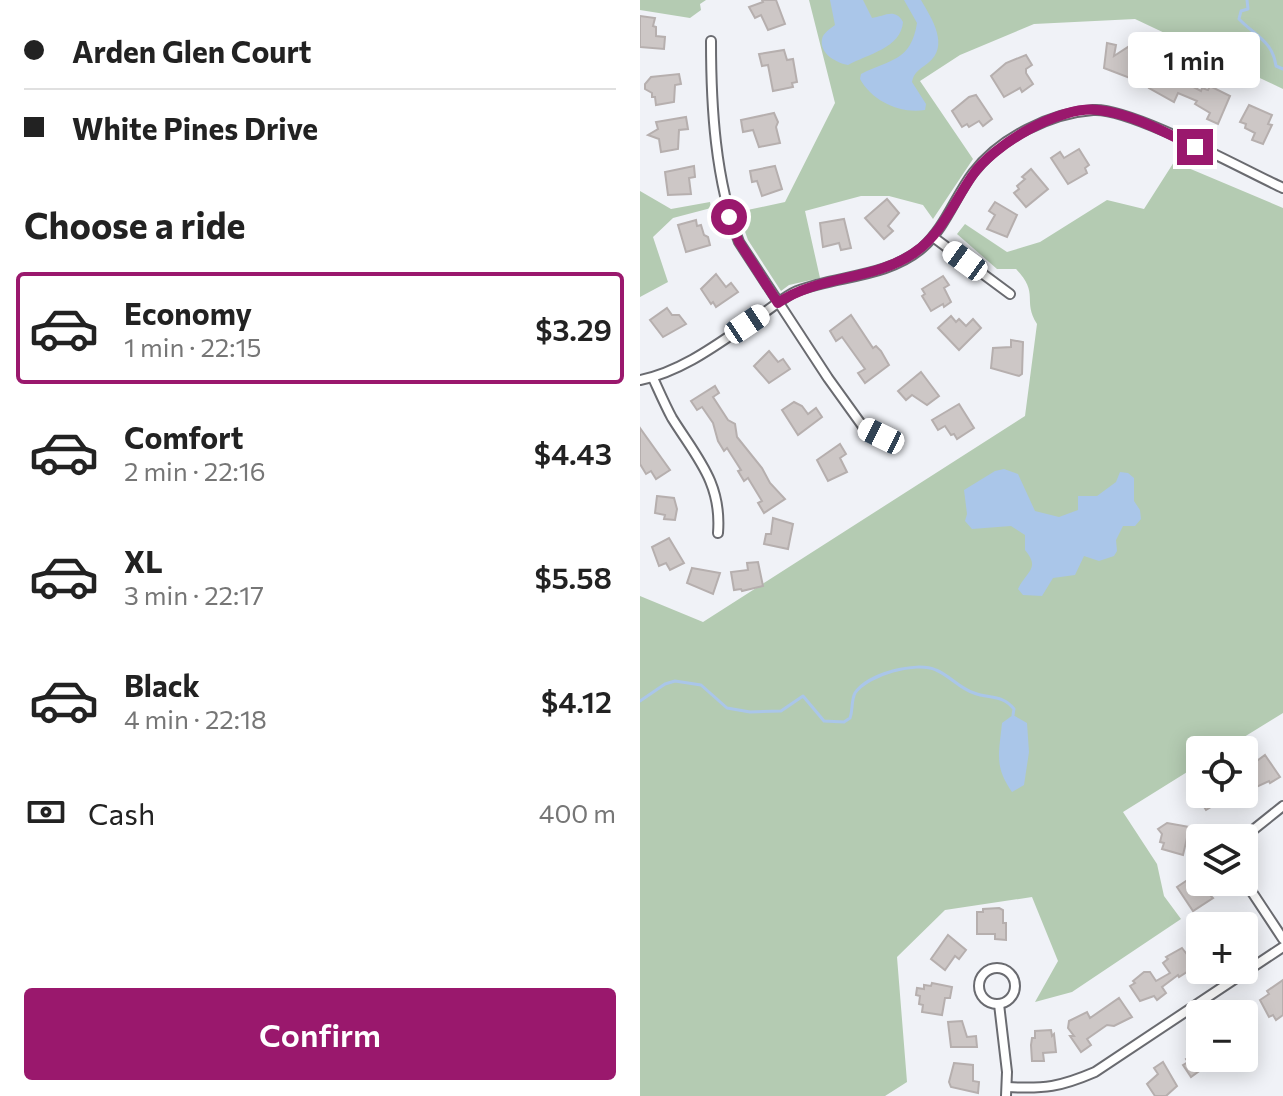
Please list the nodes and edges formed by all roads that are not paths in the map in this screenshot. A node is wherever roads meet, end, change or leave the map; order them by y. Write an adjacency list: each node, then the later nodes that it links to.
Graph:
1 (711, 41): 5 (street)
2 (1283, 188): 3 (street)
3 (933, 237): 4 (street); 5 (street)
4 (1010, 294)
5 (778, 303): 6 (street); 8 (street)
6 (653, 378): 7 (street); 9 (street)
7 (640, 380)
8 (897, 444)
9 (718, 533)
10 (1283, 806): 11 (street)
11 (1258, 826)
12 (1255, 896): 13 (street)
13 (1283, 939)
14 (1283, 947): 16 (street)
15 (999, 1004): 15 (street); 16 (street)
16 (1006, 1091)

